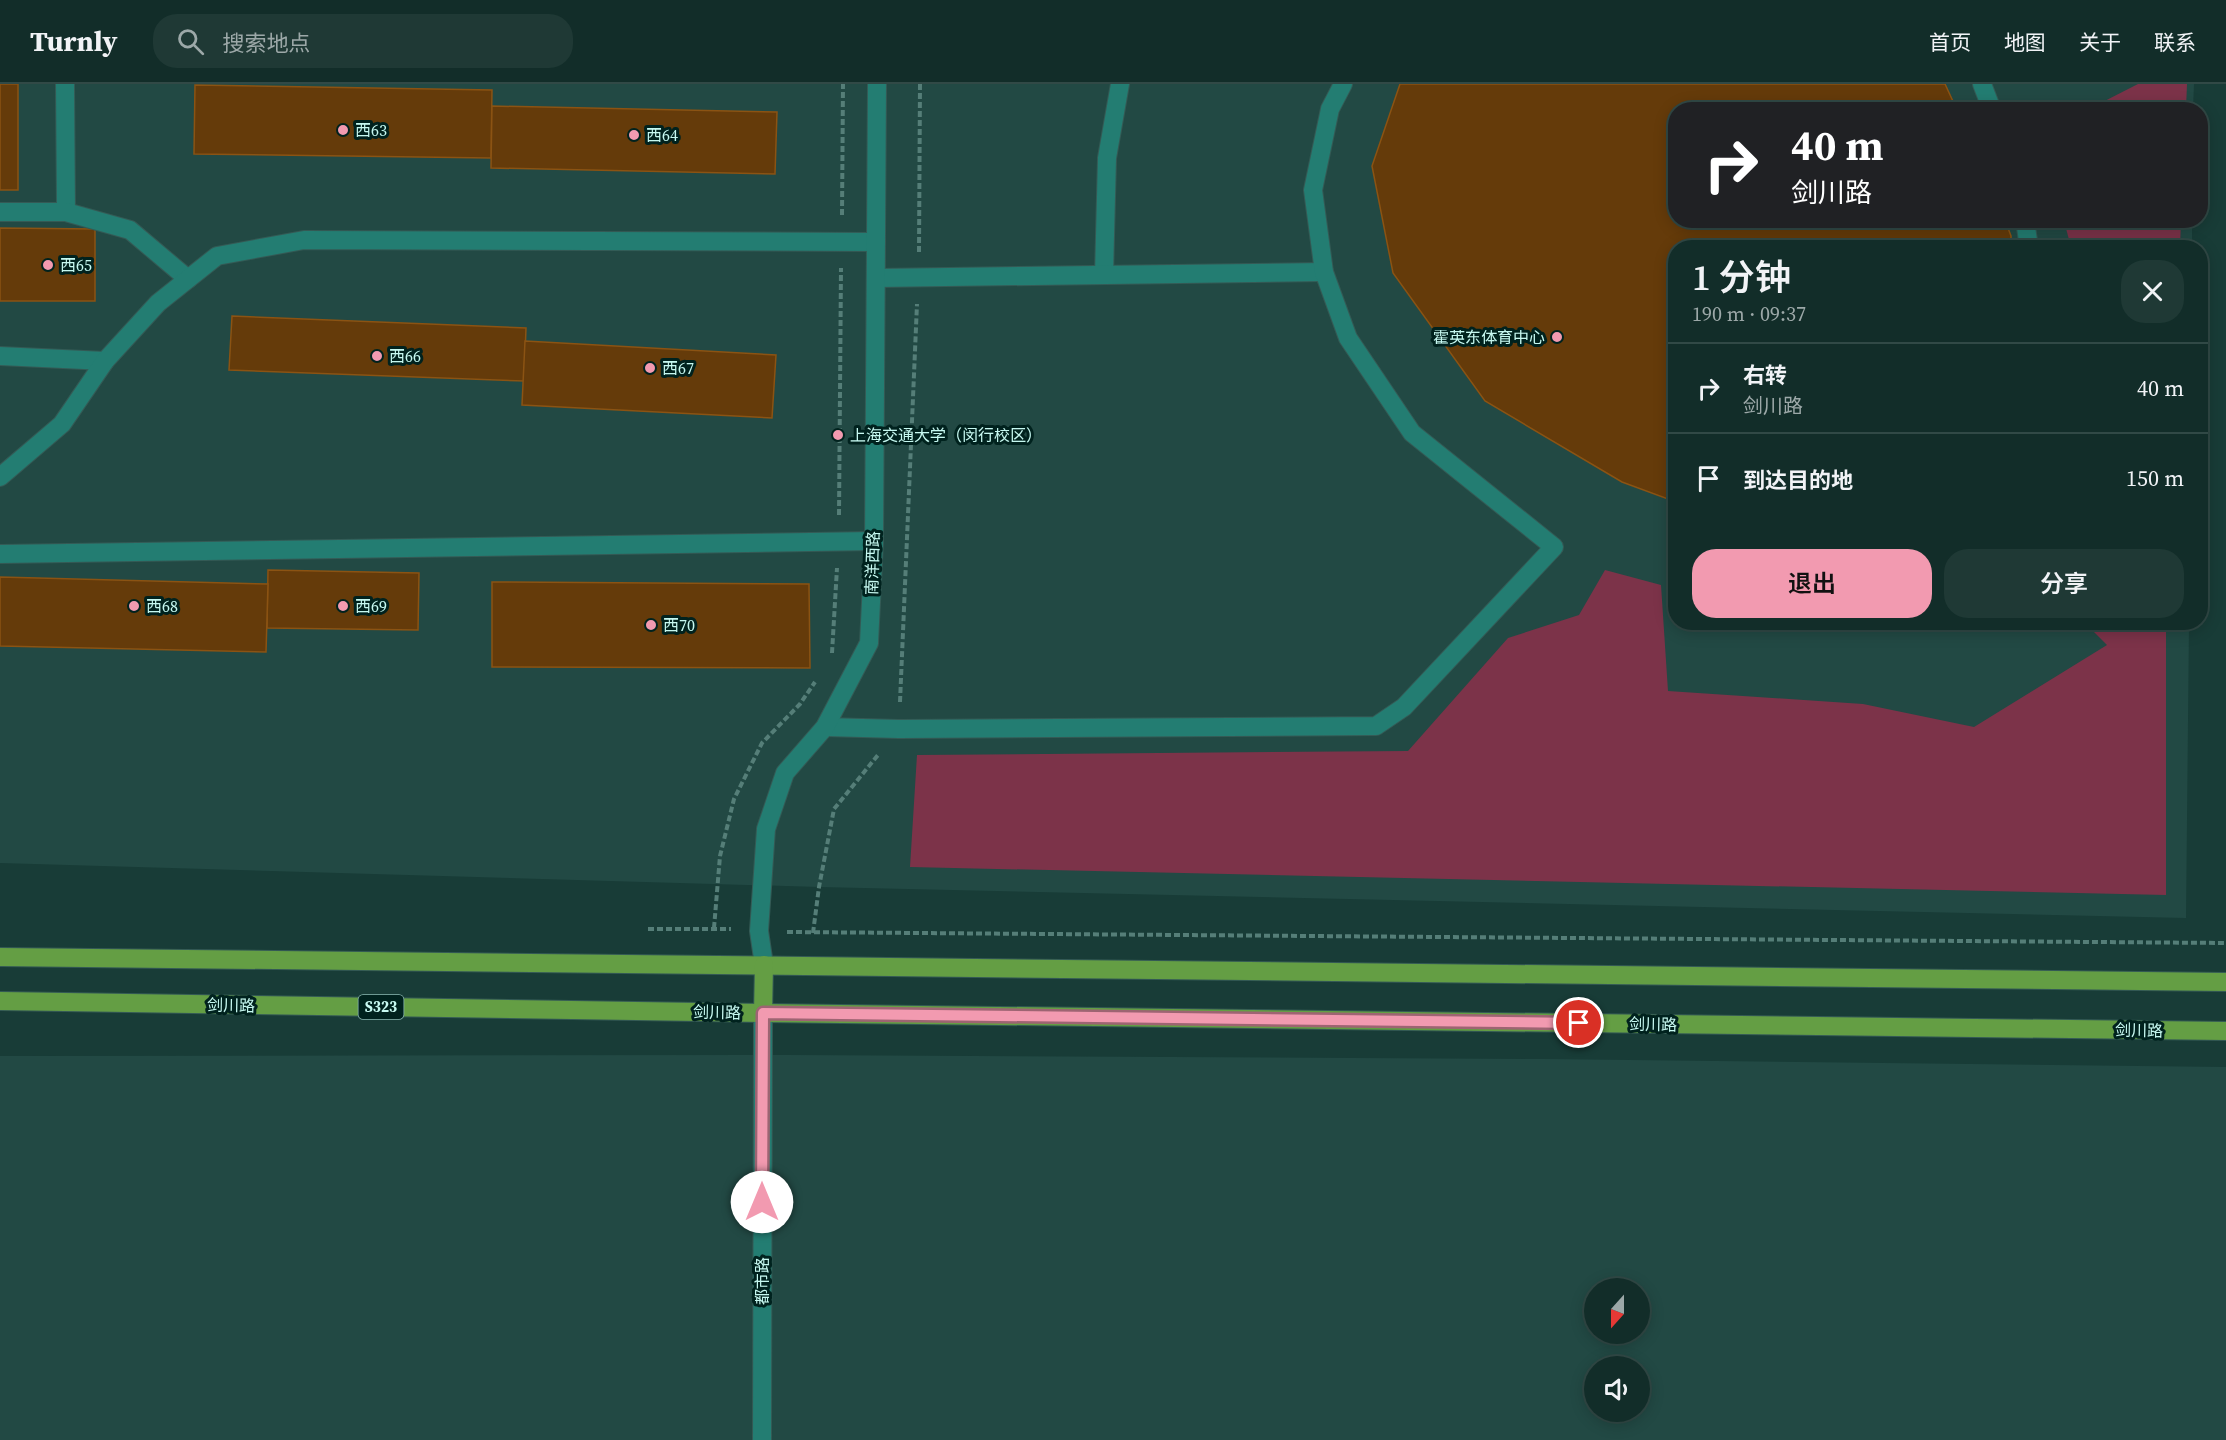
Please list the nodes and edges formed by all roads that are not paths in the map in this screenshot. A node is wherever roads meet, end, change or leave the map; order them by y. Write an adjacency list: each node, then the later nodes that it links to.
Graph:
1 (65, 84): 8 (street)
2 (877, 84): 9 (street, 南洋西路)
3 (1120, 84): 11 (street)
4 (1343, 84): 10 (street)
5 (1982, 84): 6 (street)
6 (1989, 102)
7 (0, 212): 8 (street)
8 (66, 212): 13 (street)
9 (876, 242): 12 (street, 南洋西路); 13 (street)
10 (1324, 272): 11 (street); 19 (street)
11 (1104, 275): 12 (street)
12 (876, 278): 17 (street, 南洋西路)
13 (188, 279): 15 (street)
14 (0, 356): 15 (street)
15 (105, 361): 16 (street)
16 (0, 477)
17 (874, 541): 18 (street); 19 (street, 南洋西路)
18 (0, 554)
19 (825, 727): 21 (street, 南洋西路)
20 (0, 957): 21 (main road)
21 (764, 965): 22 (main road); 24 (main road, 南洋西路)
22 (2226, 982)
23 (0, 1001): 24 (main road, 剑川路 / S323)
24 (763, 1013): 25 (main road, 剑川路 / S323); 26 (street, 都市路)
25 (2226, 1030)
26 (762, 1440)

